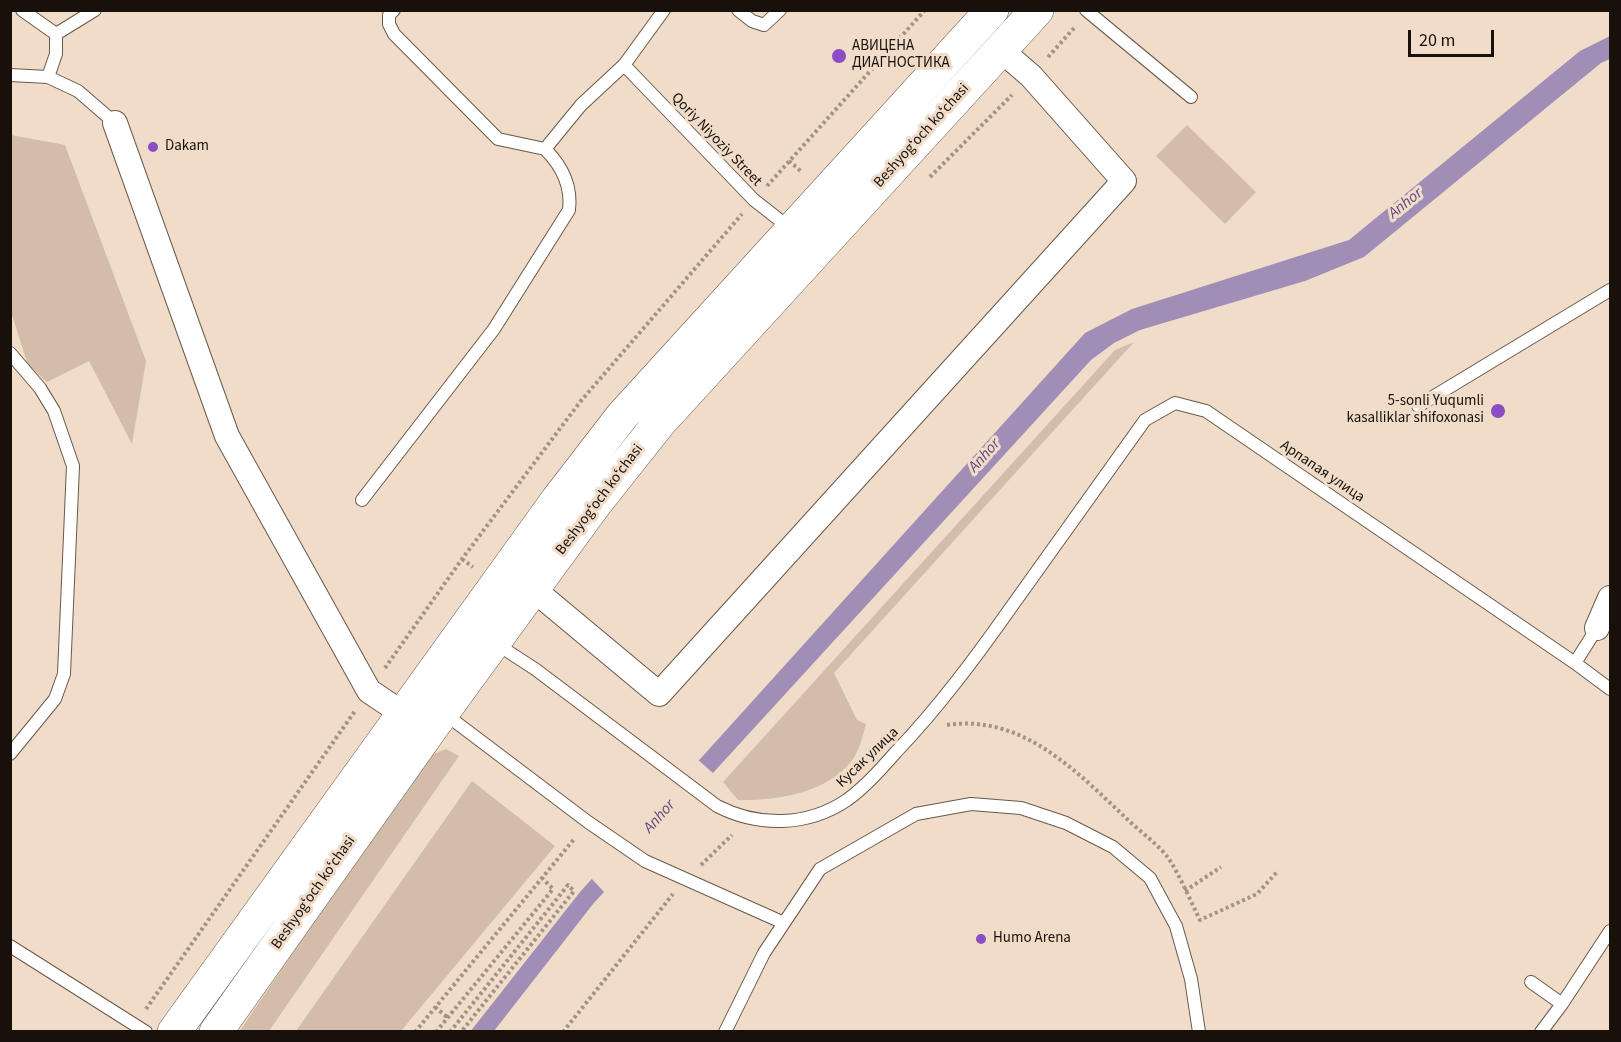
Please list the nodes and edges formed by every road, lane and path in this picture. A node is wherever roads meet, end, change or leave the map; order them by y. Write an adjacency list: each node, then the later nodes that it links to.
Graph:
1 (22, 10): 10 (lane)
2 (94, 10): 10 (lane)
3 (394, 10): 18 (lane)
4 (664, 10): 12 (lane)
5 (738, 10): 6 (lane)
6 (780, 10)
7 (992, 10): 20 (main road, Beshyogʻoch koʻchasi)
8 (1037, 10): 11 (main road, Beshyogʻoch koʻchasi)
9 (1087, 11): 14 (path); 16 (lane)
10 (56, 34): 15 (lane)
11 (1001, 50): 14 (street); 26 (main road, Beshyogʻoch koʻchasi)
12 (624, 65): 18 (lane); 20 (lane, Qoriy Niyoziy Street)
13 (10, 75): 15 (lane)
14 (1031, 76): 19 (path); 26 (street)
15 (48, 77): 17 (lane)
16 (1191, 98)
17 (115, 123): 32 (street)
18 (545, 148): 24 (lane)
19 (922, 185)
20 (792, 230): 32 (main road, Beshyogʻoch koʻchasi)
21 (1611, 290): 23 (lane)
22 (10, 353): 34 (lane)
23 (1418, 406)
24 (362, 500)
25 (1052, 552): 30 (lane, Арпапая улица); 33 (lane, Кусак улица)
26 (533, 590): 29 (main road, Beshyogʻoch koʻchasi)
27 (1611, 598): 28 (street)
28 (1597, 628): 30 (lane)
29 (494, 642): 32 (main road, Beshyogʻoch koʻchasi); 35 (lane, Кусак улица)
30 (1575, 663): 31 (lane, Арпапая улица)
31 (1611, 689)
32 (425, 719): 36 (lane); 52 (main road, Beshyogʻoch koʻchasi); 53 (main road, Beshyogʻoch koʻchasi)
33 (918, 729): 35 (lane, Кусак улица); 38 (path)
34 (10, 754)
35 (748, 820): 40 (path)
36 (588, 822): 39 (path); 40 (lane)
37 (1221, 867): 41 (path)
38 (1276, 872)
39 (542, 878): 45 (path); 49 (path)
40 (685, 880): 42 (lane); 58 (path)
41 (1178, 896)
42 (784, 923): 59 (lane); 60 (lane)
43 (1611, 931): 48 (lane)
44 (10, 946): 51 (lane)
45 (505, 946): 46 (path); 50 (path)
46 (513, 953): 56 (path); 57 (path)
47 (1531, 982): 48 (lane)
48 (1562, 1004): 61 (lane)
49 (435, 1006): 50 (path); 54 (path)
50 (447, 1017): 55 (path)
51 (146, 1032)
52 (174, 1032)
53 (216, 1032)
54 (415, 1032)
55 (436, 1032)
56 (450, 1032)
57 (461, 1032)
58 (563, 1032)
59 (725, 1032)
60 (1199, 1032)
61 (1541, 1032)

